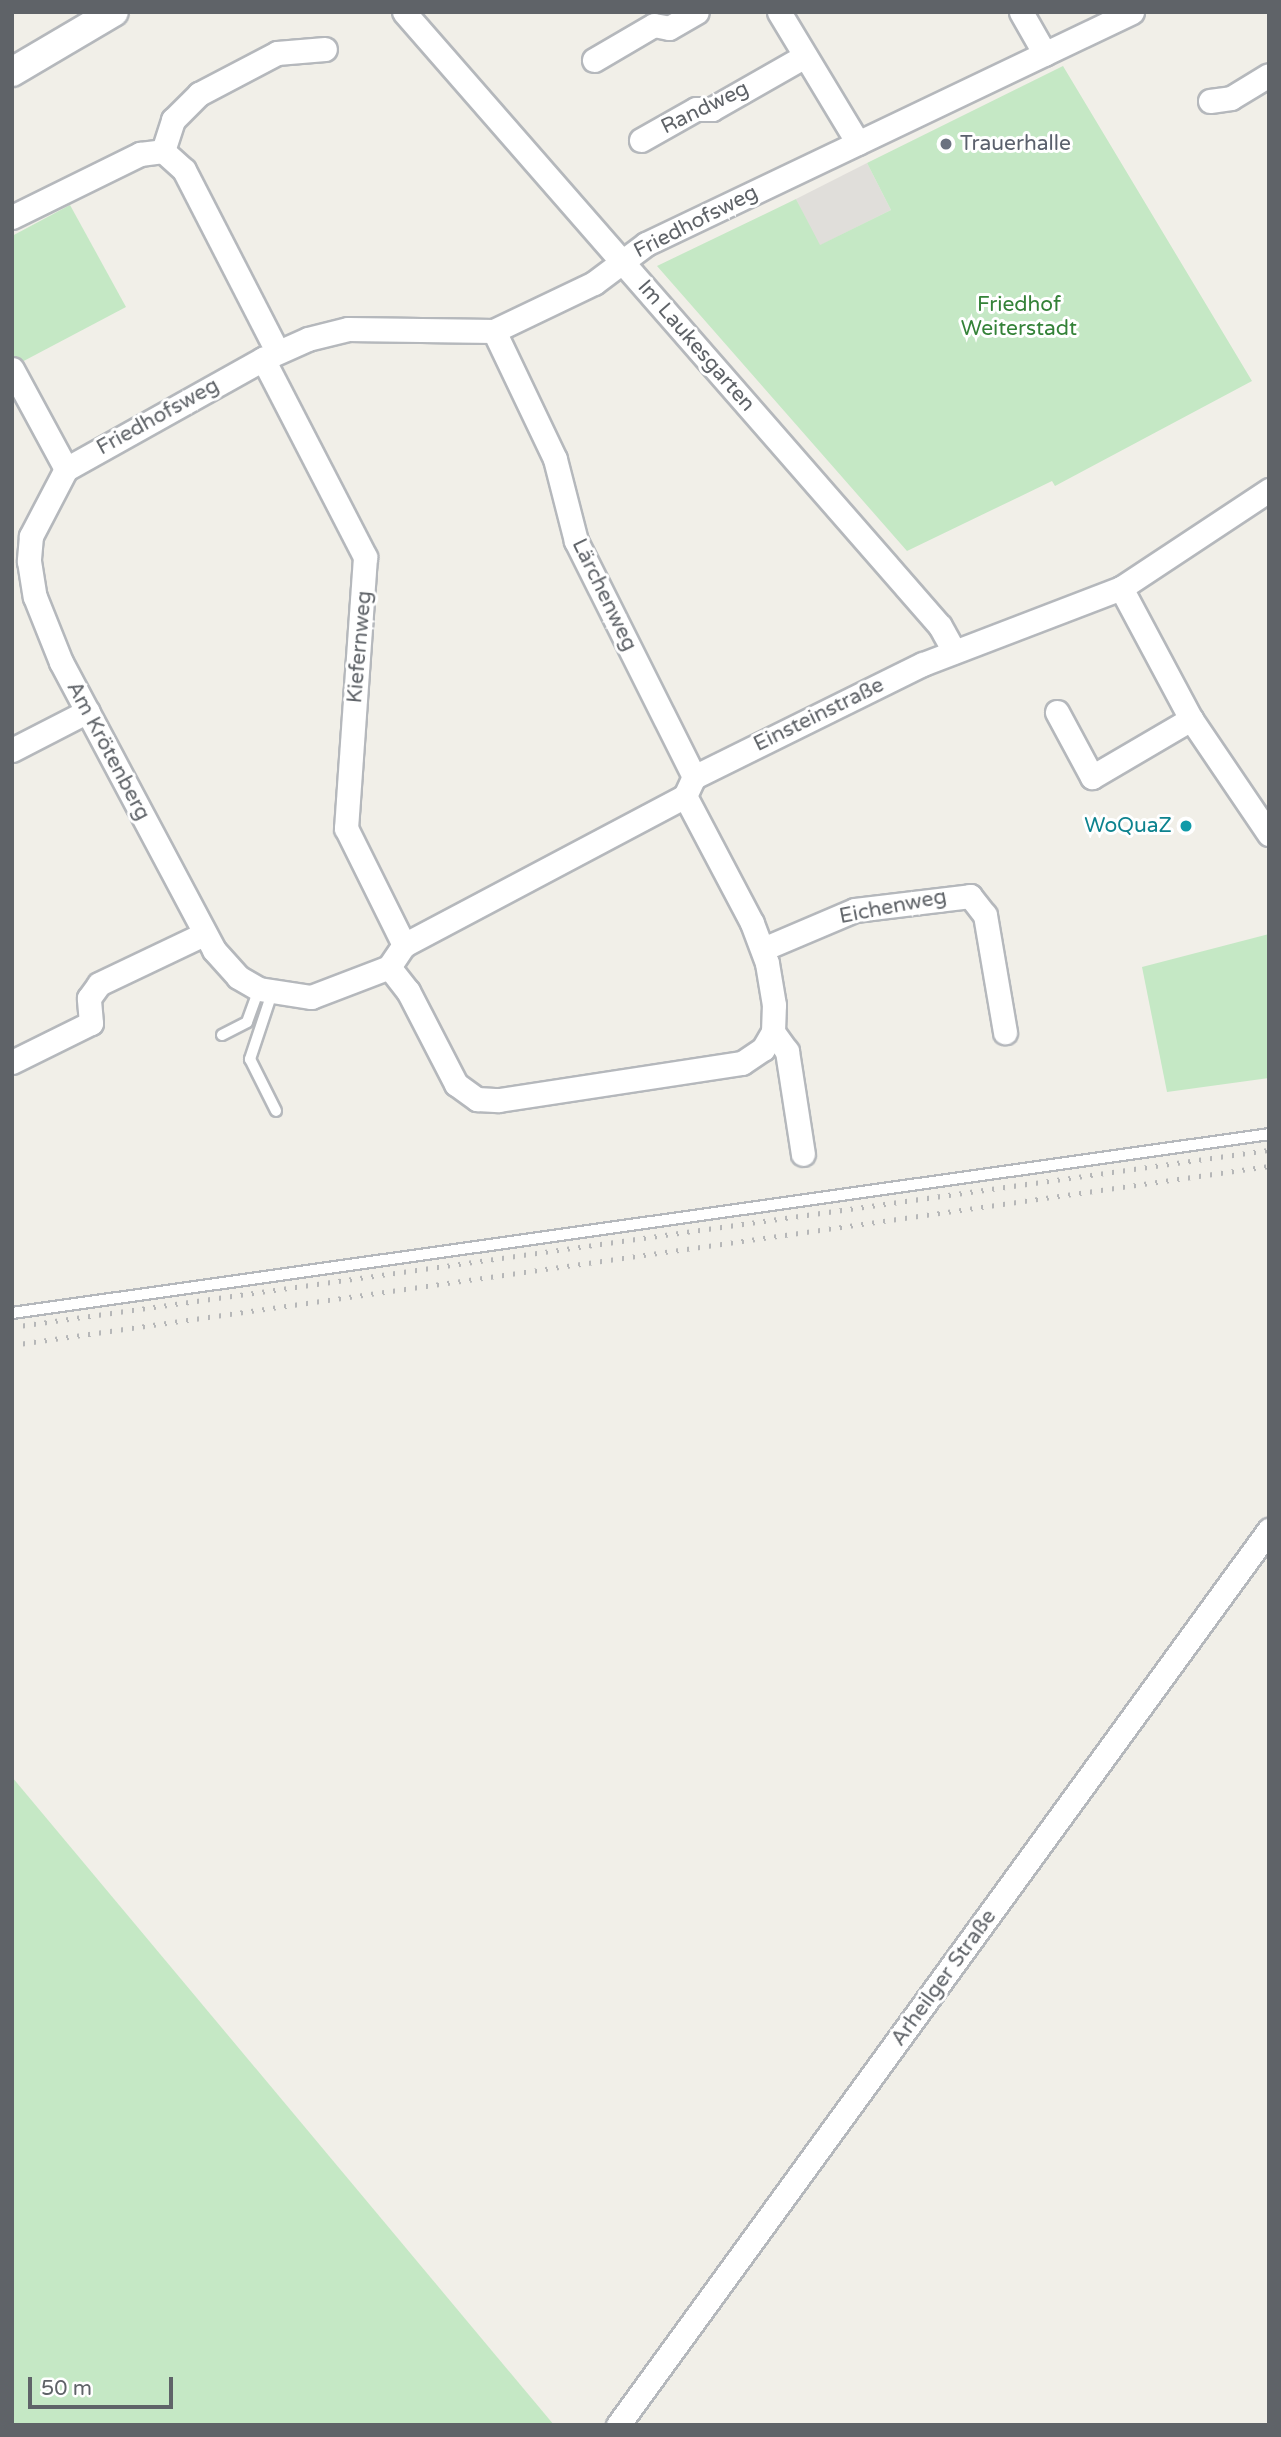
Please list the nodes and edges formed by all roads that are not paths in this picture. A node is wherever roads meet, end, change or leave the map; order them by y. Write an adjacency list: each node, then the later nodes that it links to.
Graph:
1 (114, 12): 11 (street)
2 (404, 12): 18 (street, Im Laukesgarten)
3 (696, 12): 10 (street)
4 (779, 12): 9 (street)
5 (1021, 12): 8 (street)
6 (1132, 12): 8 (street, Friedhofsweg)
7 (325, 49): 16 (street)
8 (1045, 54): 15 (street, Friedhofsweg)
9 (805, 55): 14 (street, Randweg); 15 (street)
10 (594, 60)
11 (12, 72)
12 (1269, 75): 13 (street)
13 (1210, 101)
14 (641, 140)
15 (858, 143): 18 (street, Friedhofsweg)
16 (163, 151): 17 (street); 20 (street, Kiefernweg)
17 (12, 217)
18 (622, 261): 19 (street, Friedhofsweg); 26 (street, Im Laukesgarten)
19 (494, 331): 20 (street, Friedhofsweg); 31 (street, Lärchenweg)
20 (270, 355): 22 (street, Friedhofsweg); 34 (street, Kiefernweg)
21 (12, 369): 22 (street)
22 (66, 469): 24 (street, Am Krötenberg)
23 (1269, 490): 25 (street, Einsteinstraße)
24 (22, 534): 27 (street, Am Krötenberg)
25 (1121, 588): 26 (street, Einsteinstraße); 29 (street)
26 (954, 651): 31 (street, Einsteinstraße)
27 (88, 711): 30 (street); 33 (street, Am Krötenberg)
28 (1058, 712): 29 (street)
29 (1191, 719): 32 (street)
30 (12, 750)
31 (690, 787): 34 (street, Einsteinstraße); 35 (street, Lärchenweg)
32 (1269, 834)
33 (204, 933): 37 (street, Am Krötenberg); 41 (street)
34 (404, 945): 36 (street, Einsteinstraße)
35 (763, 949): 38 (street, Lärchenweg); 39 (street, Eichenweg)
36 (389, 967): 37 (street, Am Krötenberg); 38 (street)
37 (266, 991): 40 (lane); 42 (lane)
38 (773, 1032): 44 (street, Lärchenweg)
39 (1005, 1032)
40 (222, 1035)
41 (12, 1062)
42 (276, 1111)
43 (1269, 1134): 45 (lane)
44 (803, 1153)
45 (12, 1313)
46 (1269, 1530): 47 (street, Arheilger Straße)
47 (618, 2425)

